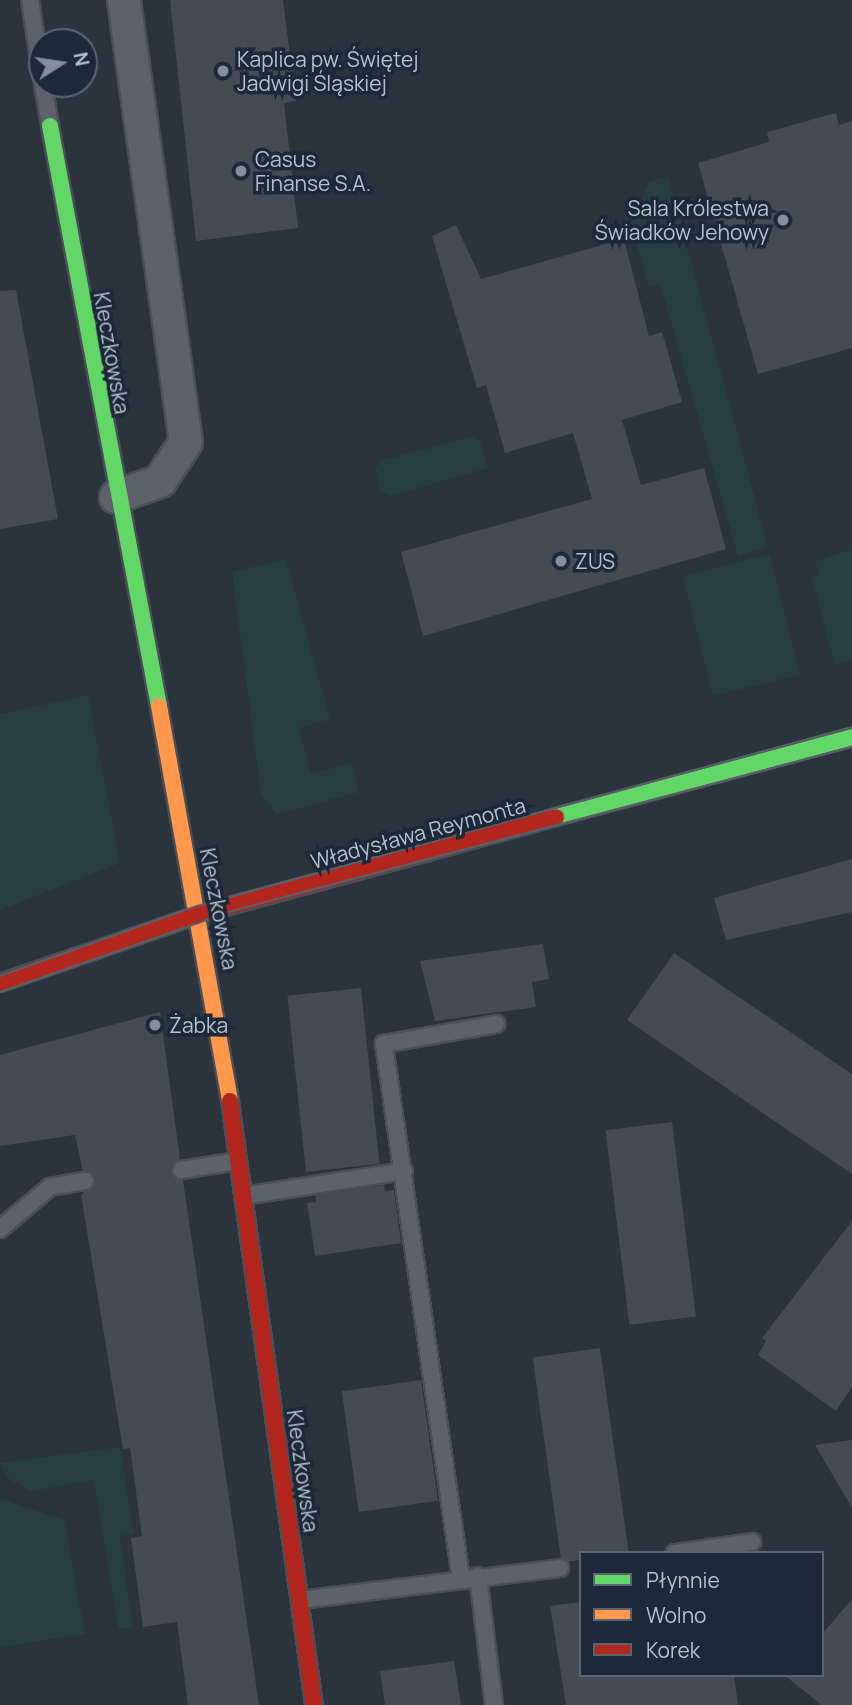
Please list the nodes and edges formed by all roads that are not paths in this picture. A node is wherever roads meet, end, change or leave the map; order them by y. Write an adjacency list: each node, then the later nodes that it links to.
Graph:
1 (30, 0): 3 (lane)
2 (124, 0): 6 (street)
3 (34, 28)
4 (45, 98): 5 (lane)
5 (50, 126): 6 (street, Kleczkowska)
6 (116, 497): 8 (street, Kleczkowska)
7 (852, 737): 8 (street, Władysława Reymonta)
8 (200, 914): 9 (street, Władysława Reymonta); 11 (street, Kleczkowska)
9 (0, 983)
10 (496, 1024): 13 (lane)
11 (238, 1161): 12 (lane); 15 (street, Kleczkowska)
12 (181, 1170)
13 (404, 1171): 15 (lane); 20 (lane)
14 (85, 1181): 16 (lane)
15 (243, 1196): 21 (street, Kleczkowska)
16 (0, 1229)
17 (752, 1542): 18 (lane)
18 (689, 1551)
19 (560, 1568): 20 (lane)
20 (470, 1577): 21 (lane); 23 (lane)
21 (300, 1600): 22 (street, Kleczkowska)
22 (314, 1705)
23 (494, 1705)

